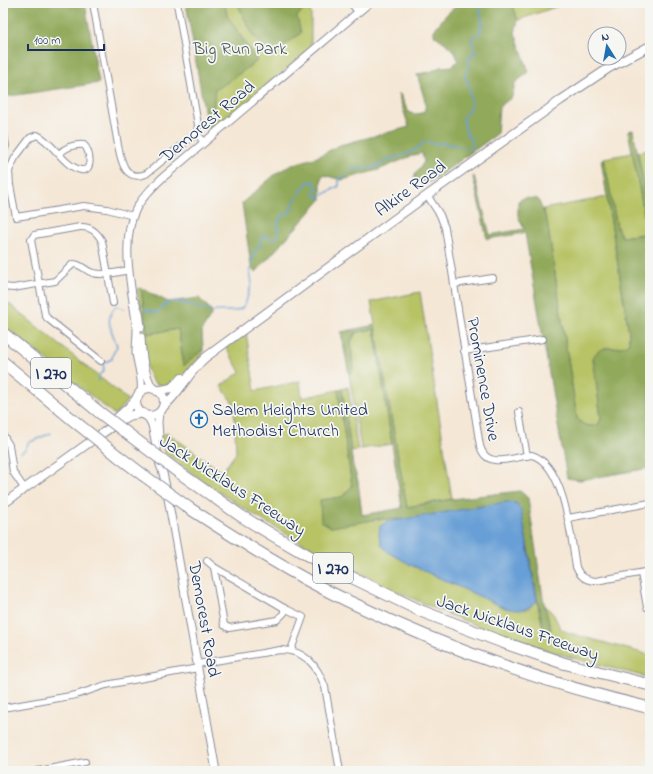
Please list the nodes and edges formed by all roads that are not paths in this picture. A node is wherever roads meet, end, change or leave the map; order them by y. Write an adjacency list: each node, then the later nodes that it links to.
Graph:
1 (93, 3): 8 (street)
2 (178, 3): 8 (street)
3 (350, 3): 5 (street)
4 (369, 3): 5 (street, Demorest Road)
5 (358, 12): 9 (street, Demorest Road)
6 (650, 46): 12 (main road, Alkire Road)
7 (3, 128): 10 (street)
8 (197, 133): 9 (street)
9 (204, 143): 13 (street, Demorest Road)
10 (3, 153)
11 (59, 154): 11 (street); 13 (street)
12 (428, 195): 18 (street, Prominence Drive); 27 (main road, Alkire Road)
13 (133, 216): 14 (street, Demorest Road)
14 (129, 270): 15 (street); 20 (street, Demorest Road)
15 (108, 273): 17 (street); 17 (street); 21 (street)
16 (493, 278): 18 (street)
17 (39, 284): 19 (street); 25 (street)
18 (454, 284): 24 (street, Prominence Drive)
19 (3, 287)
20 (133, 296): 28 (street, Demorest Road); 29 (street, Demorest Road)
21 (113, 303)
22 (3, 333): 49 (highway, Jack Nicklaus Freeway / I 270, bridge)
23 (543, 339): 24 (street)
24 (464, 351): 35 (street, Prominence Drive)
25 (101, 361)
26 (3, 362): 51 (highway, I 270, bridge)
27 (196, 366): 28 (main road, Alkire Road); 30 (main road, Alkire Road)
28 (155, 390): 29 (main road); 30 (main road)
29 (140, 395): 32 (main road); 33 (main road)
30 (161, 410): 32 (main road); 36 (street, Demorest Road)
31 (520, 412): 35 (street)
32 (144, 414): 33 (main road); 36 (street, Demorest Road)
33 (104, 432): 37 (main road)
34 (3, 435): 37 (street)
35 (527, 456): 40 (street)
36 (163, 473): 48 (street, Demorest Road)
37 (24, 488): 39 (main road)
38 (650, 503): 40 (street)
39 (3, 504)
40 (568, 518): 44 (street)
41 (207, 561): 42 (street)
42 (214, 567): 46 (street); 46 (street)
43 (650, 571): 44 (street)
44 (641, 573): 45 (street)
45 (647, 607)
46 (284, 608): 47 (street)
47 (291, 650): 48 (street); 55 (street)
48 (198, 666): 50 (street); 54 (street, Demorest Road)
49 (650, 685)
50 (3, 708)
51 (650, 708)
52 (85, 762): 53 (street)
53 (38, 771)
54 (216, 771)
55 (340, 771)

